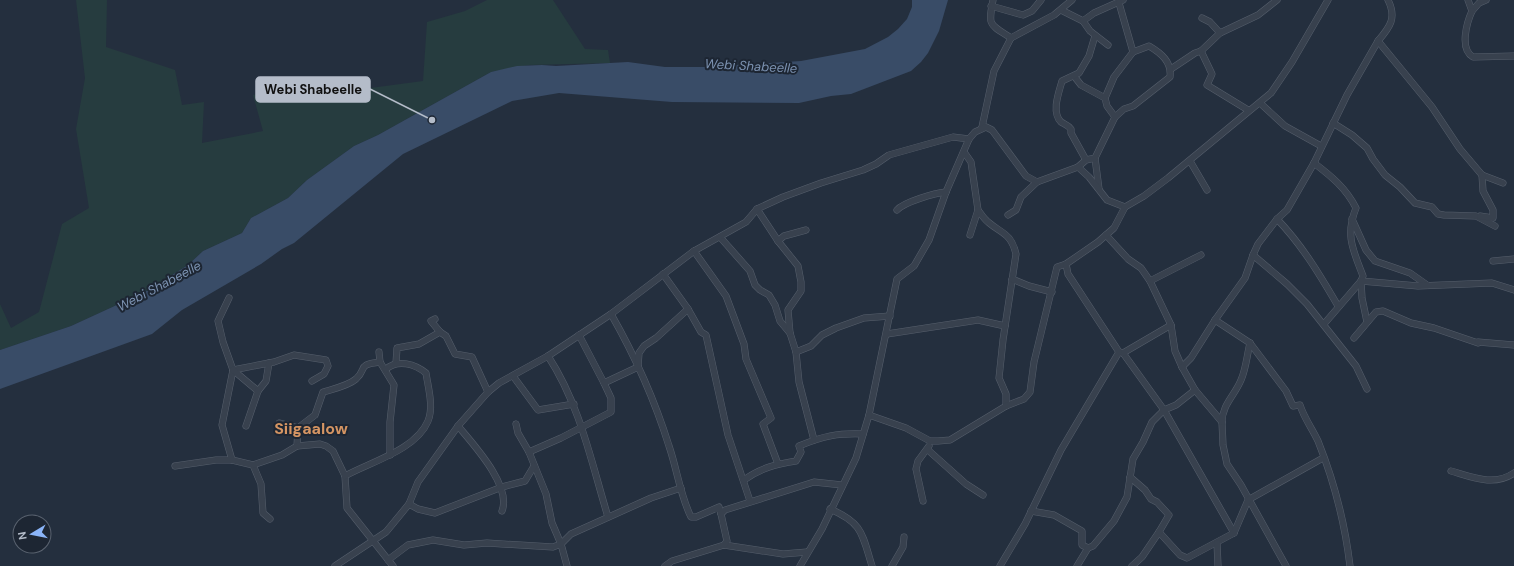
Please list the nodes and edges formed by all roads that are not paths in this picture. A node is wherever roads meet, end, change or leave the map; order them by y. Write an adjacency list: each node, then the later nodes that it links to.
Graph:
1 (1041, 0): 9 (street)
2 (1072, 0): 10 (street)
3 (1277, 0): 14 (street)
4 (1328, 0): 25 (street)
5 (1388, 0): 17 (street)
6 (1468, 0): 11 (street)
7 (1486, 0): 11 (street)
8 (1121, 2): 13 (street); 20 (street)
9 (992, 3): 16 (street)
10 (1061, 10): 13 (street); 16 (street)
11 (1472, 11): 21 (street)
12 (1202, 18): 14 (street)
13 (1083, 21): 15 (street)
14 (1220, 33): 19 (street)
15 (1095, 36): 18 (street); 23 (street)
16 (1011, 38): 29 (street)
17 (1378, 41): 28 (street); 38 (street)
18 (1108, 45)
19 (1201, 51): 22 (street); 26 (street)
20 (1133, 52): 22 (street); 24 (street)
21 (1514, 56)
22 (1171, 69): 27 (street)
23 (1074, 76): 24 (street); 34 (street)
24 (1105, 98): 27 (street)
25 (1260, 103): 26 (street); 31 (street)
26 (1248, 110): 35 (street)
27 (1115, 118): 33 (street)
28 (1333, 123): 31 (street); 49 (street)
29 (986, 127): 30 (street); 39 (street)
30 (969, 139): 32 (street); 45 (street)
31 (1321, 146): 36 (street)
32 (964, 152): 43 (street); 47 (street)
33 (1095, 158): 34 (street); 41 (street)
34 (1086, 160): 37 (street)
35 (1190, 161): 42 (street); 44 (street)
36 (1314, 163): 50 (street); 51 (street)
37 (1078, 167): 39 (street); 41 (street)
38 (1482, 175): 40 (street); 49 (street)
39 (1037, 182): 48 (street)
40 (1503, 183)
41 (1099, 190): 44 (street)
42 (1207, 190)
43 (946, 192): 46 (street); 75 (street)
44 (1125, 207): 55 (street)
45 (757, 209): 56 (street); 57 (street)
46 (897, 210)
47 (978, 210): 54 (street); 65 (street)
48 (1008, 215)
49 (1476, 216): 52 (street)
50 (1352, 219): 67 (street); 68 (street)
51 (1277, 220): 60 (street); 72 (street)
52 (1495, 226)
53 (806, 230): 57 (street)
54 (970, 235)
55 (1106, 235): 63 (street); 66 (street)
56 (720, 237): 58 (street); 83 (street)
57 (778, 241): 83 (street)
58 (694, 251): 64 (street); 127 (street)
59 (1201, 255): 66 (street)
60 (1253, 255): 77 (street); 79 (street)
61 (1514, 259): 62 (street)
62 (1493, 261)
63 (1066, 264): 70 (street); 91 (street)
64 (663, 274): 73 (street); 74 (street)
65 (1012, 279): 70 (street); 81 (street)
66 (1150, 281): 80 (street)
67 (1361, 281): 68 (street); 72 (street); 78 (street)
68 (1427, 285): 69 (street)
69 (1514, 290)
70 (1052, 292): 108 (street)
71 (229, 298): 99 (street)
72 (1338, 306): 79 (street)
73 (688, 309): 96 (street); 135 (street)
74 (611, 314): 85 (street); 96 (street)
75 (890, 316): 84 (street); 90 (street)
76 (435, 319): 82 (street)
77 (1215, 320): 87 (street); 97 (street)
78 (1367, 322): 86 (street); 88 (street)
79 (1324, 324): 103 (street)
80 (1171, 325): 91 (street); 97 (street)
81 (1006, 326): 84 (street); 108 (street)
82 (440, 332): 95 (street); 106 (street)
83 (790, 333): 90 (street)
84 (886, 334): 110 (street)
85 (579, 335): 92 (street); 102 (street)
86 (1354, 338)
87 (1250, 343): 111 (street); 125 (street)
88 (1514, 345)
89 (379, 352): 93 (street)
90 (796, 352): 119 (street)
91 (1121, 353): 109 (street); 146 (street)
92 (548, 356): 100 (street); 107 (street)
93 (380, 362): 98 (street); 116 (street)
94 (269, 363): 99 (street); 101 (street); 105 (street)
95 (396, 363): 98 (street); 124 (street)
96 (638, 367): 102 (street); 138 (street)
97 (1182, 367): 104 (street)
98 (386, 369): 124 (street)
99 (233, 370): 105 (street); 126 (street)
100 (513, 376): 106 (street); 107 (street)
101 (312, 381)
102 (604, 383): 117 (street)
103 (1367, 388)
104 (1195, 390): 109 (street); 111 (street)
105 (258, 392): 114 (street)
106 (488, 392): 115 (street)
107 (574, 404): 117 (street)
108 (1006, 406): 120 (street)
109 (1164, 410): 134 (street); 151 (street)
110 (869, 415): 118 (street); 120 (street)
111 (1222, 422): 140 (street)
112 (279, 423): 116 (street)
113 (516, 424): 123 (street)
114 (246, 426)
115 (458, 426): 137 (street); 143 (street)
116 (298, 428): 121 (street)
117 (581, 428): 123 (street); 148 (street)
118 (864, 434): 119 (street); 136 (street)
119 (814, 440): 127 (street)
120 (930, 441): 122 (street)
121 (297, 446): 128 (street); 133 (street)
122 (928, 450): 139 (street); 142 (street)
123 (529, 452): 130 (street)
124 (390, 455): 133 (street)
125 (1324, 458): 140 (street); 172 (street)
126 (232, 460): 128 (street); 129 (street)
127 (778, 464): 135 (street)
128 (253, 465): 149 (street)
129 (174, 466)
130 (534, 466): 137 (street); 155 (street)
131 (1451, 470): 132 (street)
132 (1514, 473)
133 (345, 476): 153 (street)
134 (1130, 478): 150 (street); 157 (street)
135 (744, 480): 141 (street)
136 (842, 485): 141 (street); 144 (street)
137 (502, 487): 143 (street); 145 (street)
138 (681, 488): 147 (street); 148 (street)
139 (983, 495)
140 (1248, 500): 151 (street); 171 (street)
141 (750, 501): 147 (street)
142 (922, 501)
143 (409, 504): 153 (street)
144 (830, 509): 158 (street); 165 (street)
145 (502, 510)
146 (1031, 511): 157 (street); 167 (street)
147 (722, 514): 156 (street)
148 (608, 517): 155 (street)
149 (270, 519)
150 (1159, 532): 154 (street); 169 (street)
151 (1234, 533): 154 (street)
152 (904, 537): 166 (street)
153 (372, 542): 159 (street); 160 (street)
154 (1217, 543): 170 (street)
155 (561, 544): 159 (street); 162 (street)
156 (724, 545): 158 (street); 163 (street)
157 (1088, 548): 168 (street)
158 (807, 552): 164 (street)
159 (388, 560): 161 (street)
160 (335, 566)
161 (393, 566)
162 (567, 566)
163 (665, 566)
164 (800, 566)
165 (872, 566)
166 (892, 566)
167 (1000, 566)
168 (1077, 566)
169 (1132, 566)
170 (1218, 566)
171 (1286, 566)
172 (1350, 566)

